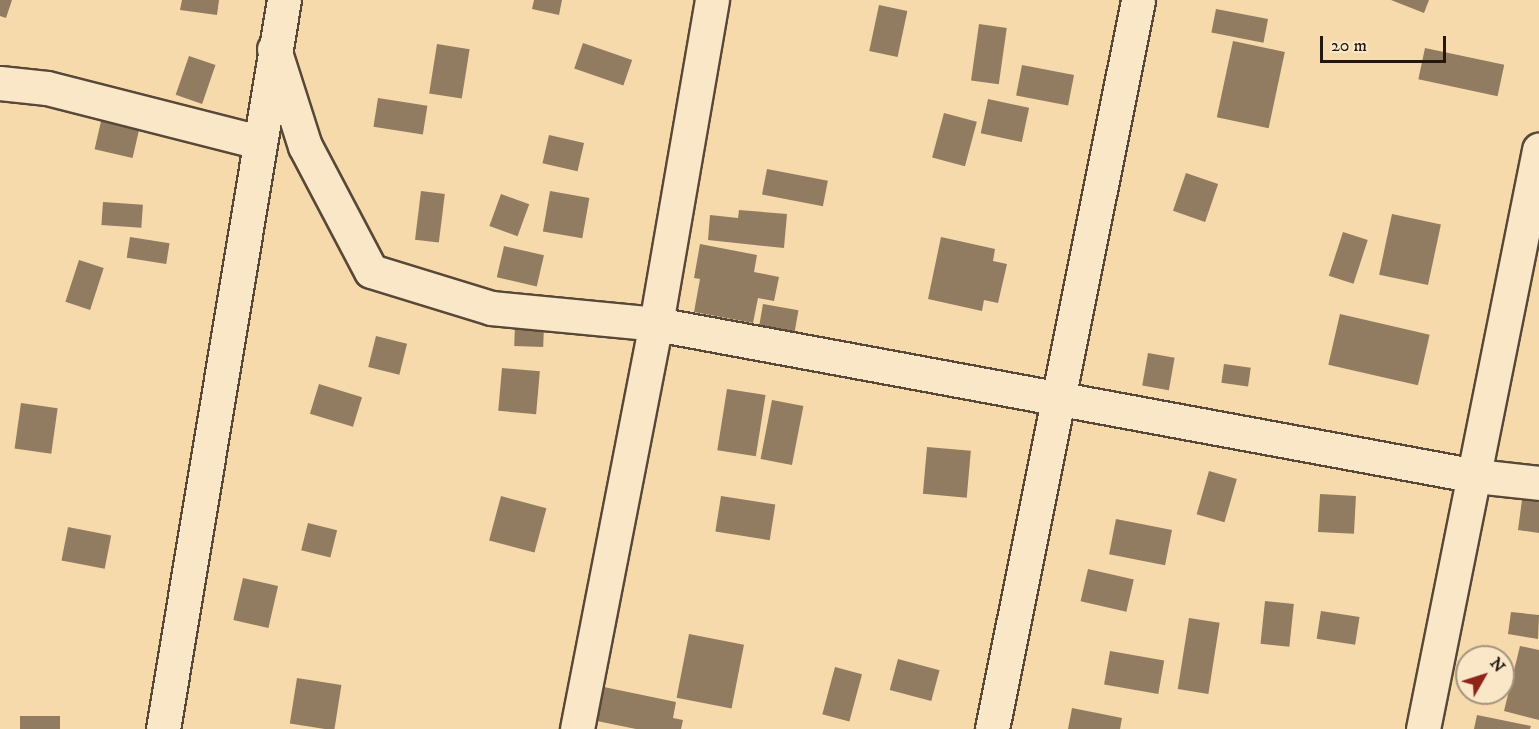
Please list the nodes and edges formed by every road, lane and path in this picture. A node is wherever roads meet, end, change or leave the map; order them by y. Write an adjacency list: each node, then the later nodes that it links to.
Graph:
1 (285, 0): 4 (street)
2 (712, 0): 8 (street)
3 (1138, 0): 9 (street)
4 (274, 49): 6 (street); 8 (street)
5 (0, 83): 6 (street)
6 (259, 142): 12 (street)
7 (1539, 150): 10 (street)
8 (656, 324): 9 (street); 13 (street)
9 (1056, 398): 10 (street); 14 (street)
10 (1476, 476): 11 (street); 15 (street)
11 (1539, 483)
12 (163, 729)
13 (577, 729)
14 (992, 729)
15 (1423, 729)

